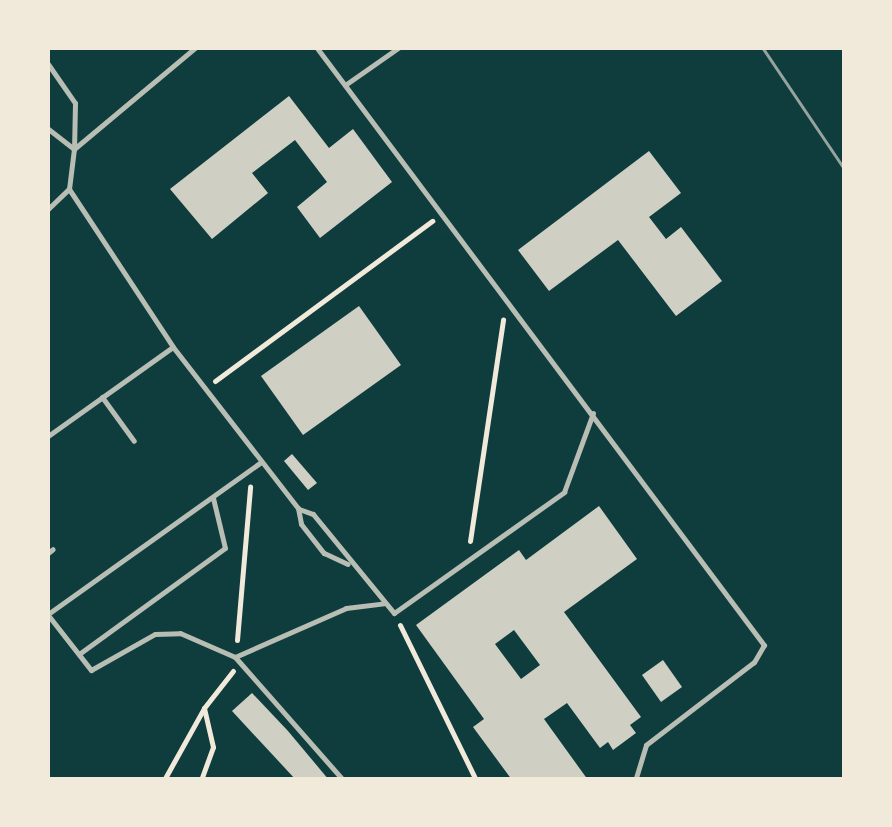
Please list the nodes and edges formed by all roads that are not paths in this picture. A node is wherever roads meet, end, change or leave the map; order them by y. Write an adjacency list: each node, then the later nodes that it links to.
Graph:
1 (195, 48): 7 (lane)
2 (317, 48): 5 (lane)
3 (398, 48): 5 (lane)
4 (48, 64): 7 (lane)
5 (345, 85): 12 (lane)
6 (48, 130): 7 (lane)
7 (74, 149): 8 (lane)
8 (69, 190): 9 (lane); 10 (lane)
9 (48, 209)
10 (173, 346): 11 (lane); 15 (lane)
11 (102, 397): 13 (lane); 14 (lane)
12 (594, 413): 19 (lane); 24 (lane)
13 (48, 436)
14 (134, 441)
15 (261, 462): 16 (lane); 17 (lane)
16 (213, 496): 20 (lane); 21 (lane)
17 (298, 508): 18 (lane); 18 (lane)
18 (348, 564): 19 (lane)
19 (384, 603): 22 (lane)
20 (48, 614): 21 (lane)
21 (78, 654): 22 (lane)
22 (236, 657): 23 (lane)
23 (343, 780)
24 (635, 780)

